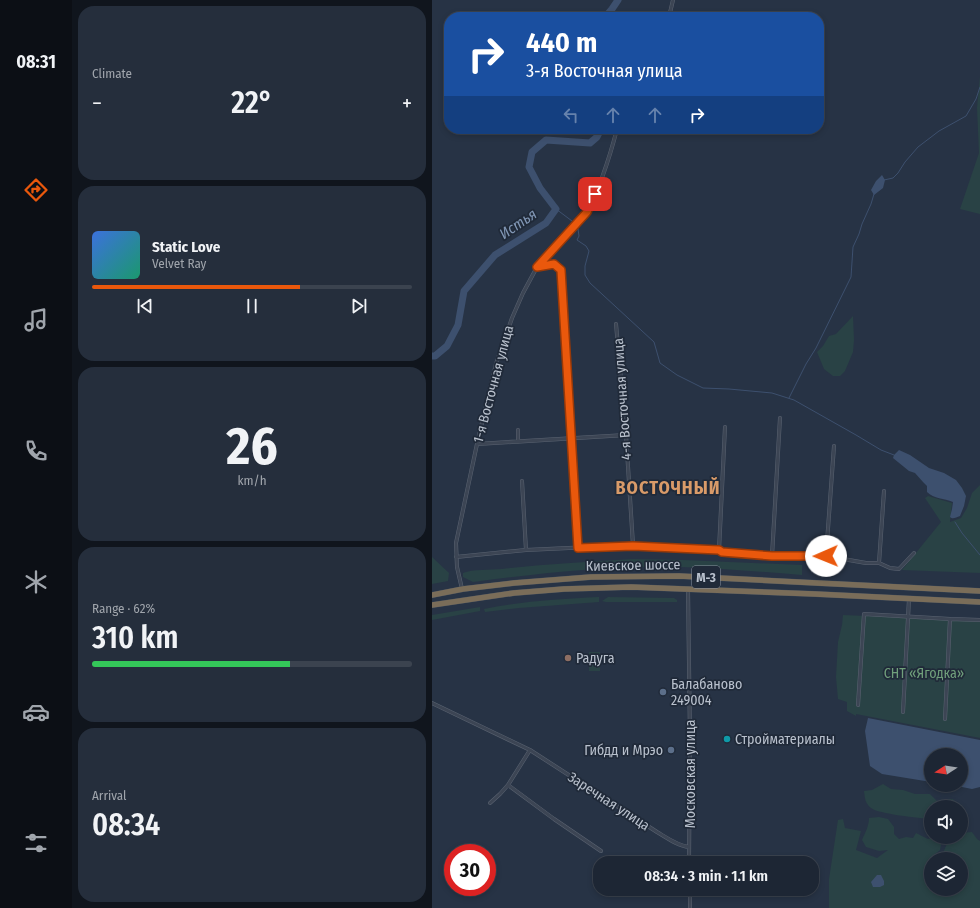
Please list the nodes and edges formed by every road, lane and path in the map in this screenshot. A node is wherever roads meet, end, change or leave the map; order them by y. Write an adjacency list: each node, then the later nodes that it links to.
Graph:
1 (673, 0): 2 (street)
2 (670, 12)
3 (615, 134): 4 (street, 1-я Восточная улица)
4 (537, 267): 10 (street); 12 (street, 1-я Восточная улица)
5 (616, 324): 9 (street, 4-я Восточная улица)
6 (780, 418): 22 (street)
7 (725, 427): 19 (street)
8 (518, 430): 11 (street)
9 (626, 435): 10 (street); 16 (street, 4-я Восточная улица)
10 (571, 438): 11 (street); 17 (street)
11 (518, 442): 12 (street)
12 (477, 444): 21 (street, 1-я Восточная улица)
13 (834, 446): 23 (street)
14 (522, 482): 18 (street)
15 (884, 491): 24 (street)
16 (633, 546): 17 (street); 19 (street)
17 (578, 548): 18 (street)
18 (526, 550): 21 (street)
19 (719, 550): 22 (street)
20 (914, 553): 24 (street)
21 (456, 556): 28 (street, 1-я Восточная улица)
22 (772, 556): 23 (street)
23 (826, 556): 24 (street)
24 (878, 562)
25 (600, 577): 26 (highway); 28 (highway, Киевское шоссе / М-3); 29 (highway, Киевское шоссе / М-3)
26 (602, 587): 27 (highway, Киевское шоссе / М-3); 33 (highway, Киевское шоссе / М-3)
27 (688, 588): 31 (highway, Киевское шоссе / М-3); 44 (street, Московская улица)
28 (463, 589): 30 (highway, Киевское шоссе / М-3)
29 (980, 591)
30 (432, 595)
31 (909, 599): 32 (highway, Киевское шоссе / М-3); 34 (street)
32 (980, 602)
33 (432, 605)
34 (908, 616): 35 (street); 38 (street); 39 (street)
35 (950, 618): 36 (street); 40 (street)
36 (980, 620)
37 (432, 703): 41 (street, Заречная улица)
38 (858, 705)
39 (903, 712)
40 (946, 719)
41 (530, 750): 42 (street); 44 (street, Заречная улица)
42 (508, 785): 43 (street); 45 (street)
43 (490, 802)
44 (689, 847): 46 (street, Московская улица)
45 (601, 851)
46 (689, 856)
47 (690, 896): 48 (street)
48 (690, 908)

